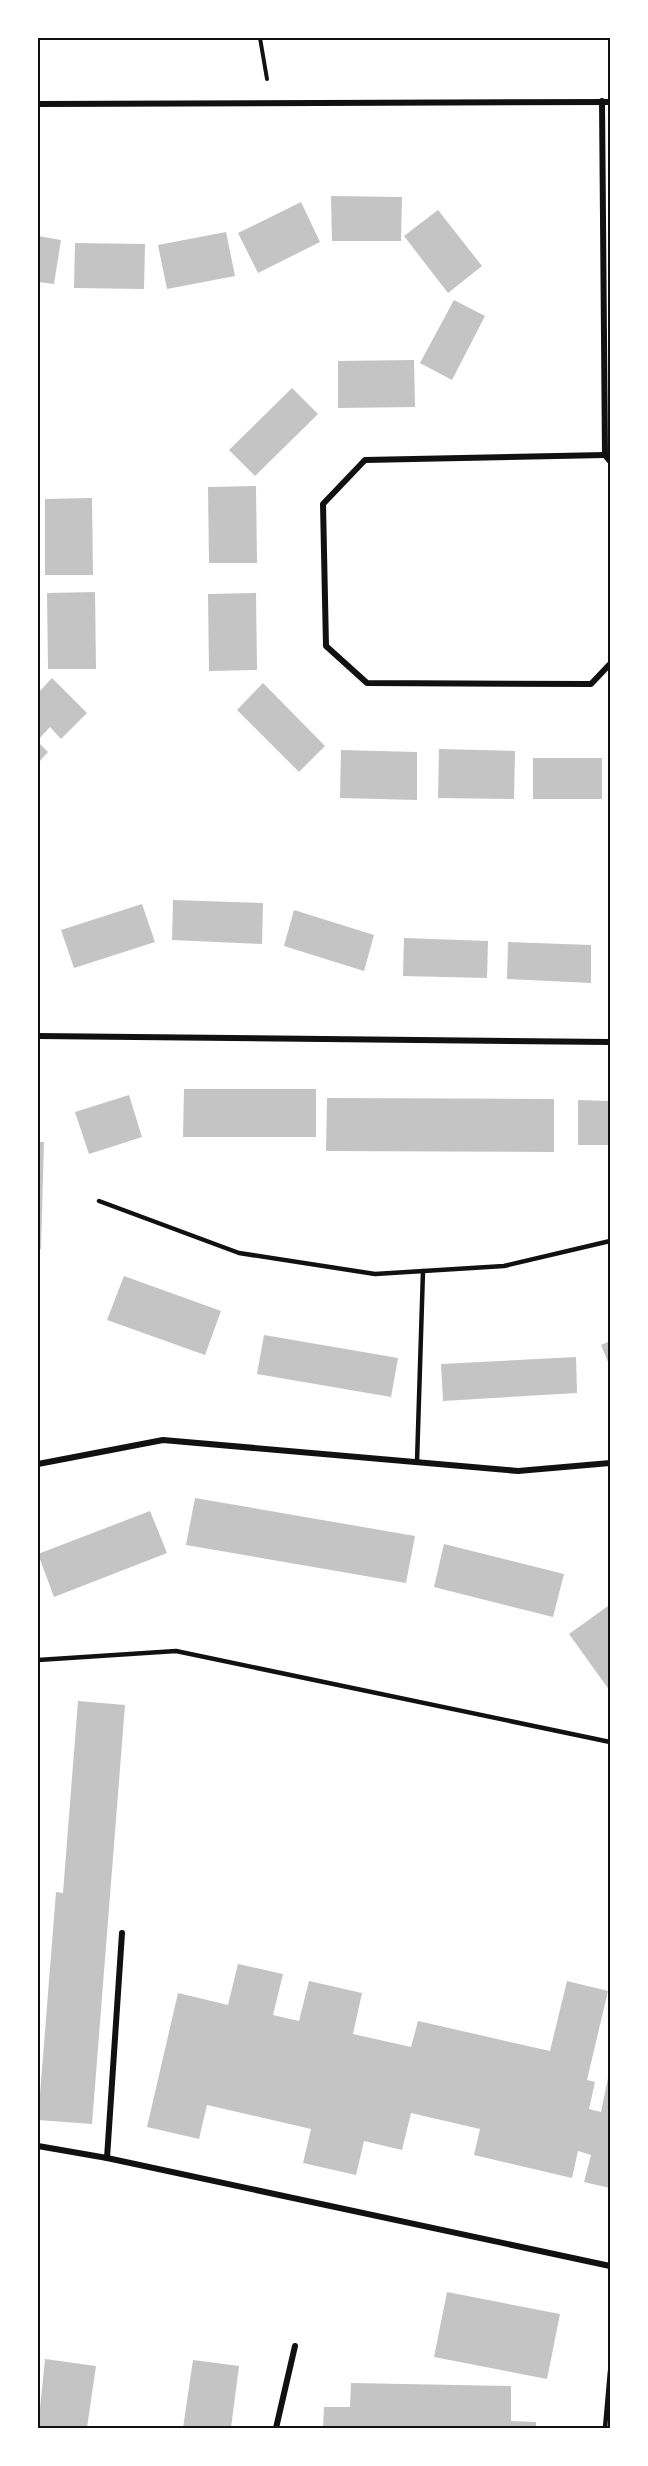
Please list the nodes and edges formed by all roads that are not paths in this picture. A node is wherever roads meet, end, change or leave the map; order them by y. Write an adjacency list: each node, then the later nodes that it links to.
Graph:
1 (602, 101): 2 (street); 3 (street); 4 (street)
2 (610, 102)
3 (38, 104)
4 (605, 455): 5 (street); 6 (street)
5 (610, 461)
6 (610, 664)
7 (38, 1036): 8 (street)
8 (610, 1042)
9 (99, 1201): 11 (lane)
10 (610, 1241): 11 (lane)
11 (423, 1271): 12 (lane)
12 (417, 1462): 13 (street); 14 (street)
13 (610, 1463)
14 (38, 1464)
15 (38, 1659): 16 (lane)
16 (610, 1742)
17 (122, 1933): 19 (street)
18 (38, 2146): 19 (street)
19 (106, 2158): 20 (street)
20 (610, 2266)
21 (295, 2346): 23 (street)
22 (610, 2371): 24 (lane)
23 (276, 2428)
24 (605, 2428)

